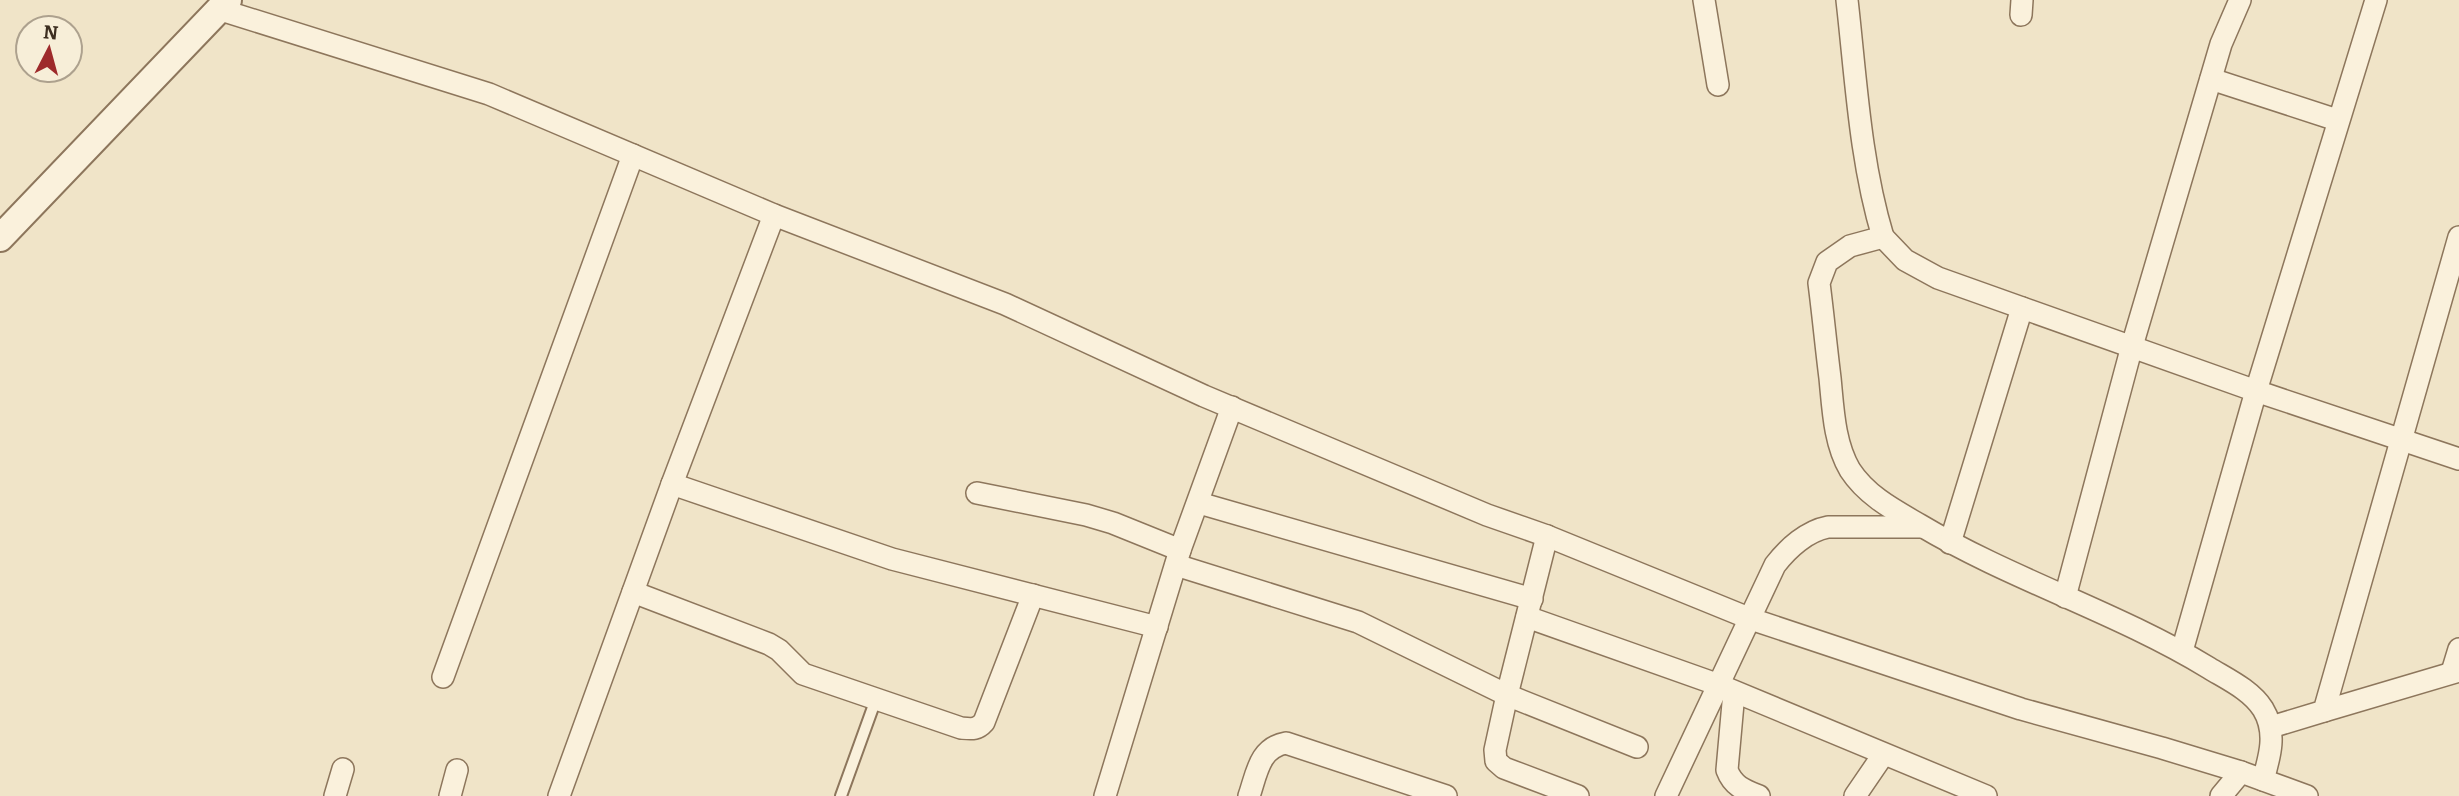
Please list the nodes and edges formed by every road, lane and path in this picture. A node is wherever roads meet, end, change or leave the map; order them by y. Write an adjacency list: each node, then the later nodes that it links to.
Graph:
1 (1704, 0): 7 (street)
2 (1847, 0): 11 (street)
3 (2240, 0): 6 (street)
4 (2376, 0): 8 (street)
5 (225, 5): 9 (street); 13 (street)
6 (2211, 79): 8 (street); 15 (street)
7 (1718, 85)
8 (2337, 120): 16 (street)
9 (633, 155): 10 (street); 36 (street)
10 (774, 215): 17 (street); 20 (street)
11 (1883, 237): 14 (street); 23 (street)
12 (2459, 237): 18 (street)
13 (0, 238)
14 (2022, 307): 15 (street); 25 (street)
15 (2132, 346): 16 (street); 29 (street)
16 (2256, 391): 18 (street); 34 (street)
17 (1232, 407): 22 (street); 24 (street)
18 (2403, 441): 19 (street); 40 (street)
19 (2459, 459)
20 (672, 484): 27 (street); 28 (street)
21 (977, 493): 26 (street)
22 (1199, 503): 26 (street); 30 (street)
23 (1923, 527): 25 (street); 31 (street)
24 (1548, 536): 30 (street); 31 (street)
25 (1950, 543): 29 (street)
26 (1178, 558): 32 (street); 38 (street)
27 (633, 592): 39 (street); 51 (street)
28 (1033, 595): 32 (street); 39 (street)
29 (2065, 597): 34 (street)
30 (1529, 608): 37 (street); 38 (street)
31 (1751, 619): 37 (street); 46 (street)
32 (1157, 627): 53 (street)
33 (2459, 649): 35 (street)
34 (2182, 651): 41 (street)
35 (2455, 672): 40 (street)
36 (443, 677)
37 (1727, 688): 43 (street); 57 (street); 58 (street)
38 (1507, 695): 42 (street); 56 (street)
39 (876, 699): 52 (lane)
40 (2324, 711): 41 (street)
41 (2271, 727): 47 (street)
42 (1637, 747)
43 (1883, 755): 59 (street); 60 (street)
44 (343, 769): 49 (street)
45 (457, 770): 50 (street)
46 (2241, 772): 47 (street); 48 (street)
47 (2263, 780): 61 (street)
48 (2223, 795)
49 (335, 796)
50 (450, 796)
51 (559, 796)
52 (841, 796)
53 (1105, 796)
54 (1249, 796): 55 (street)
55 (1446, 796)
56 (1578, 796)
57 (1666, 796)
58 (1759, 796)
59 (1855, 796)
60 (1986, 796)
61 (2307, 796)

